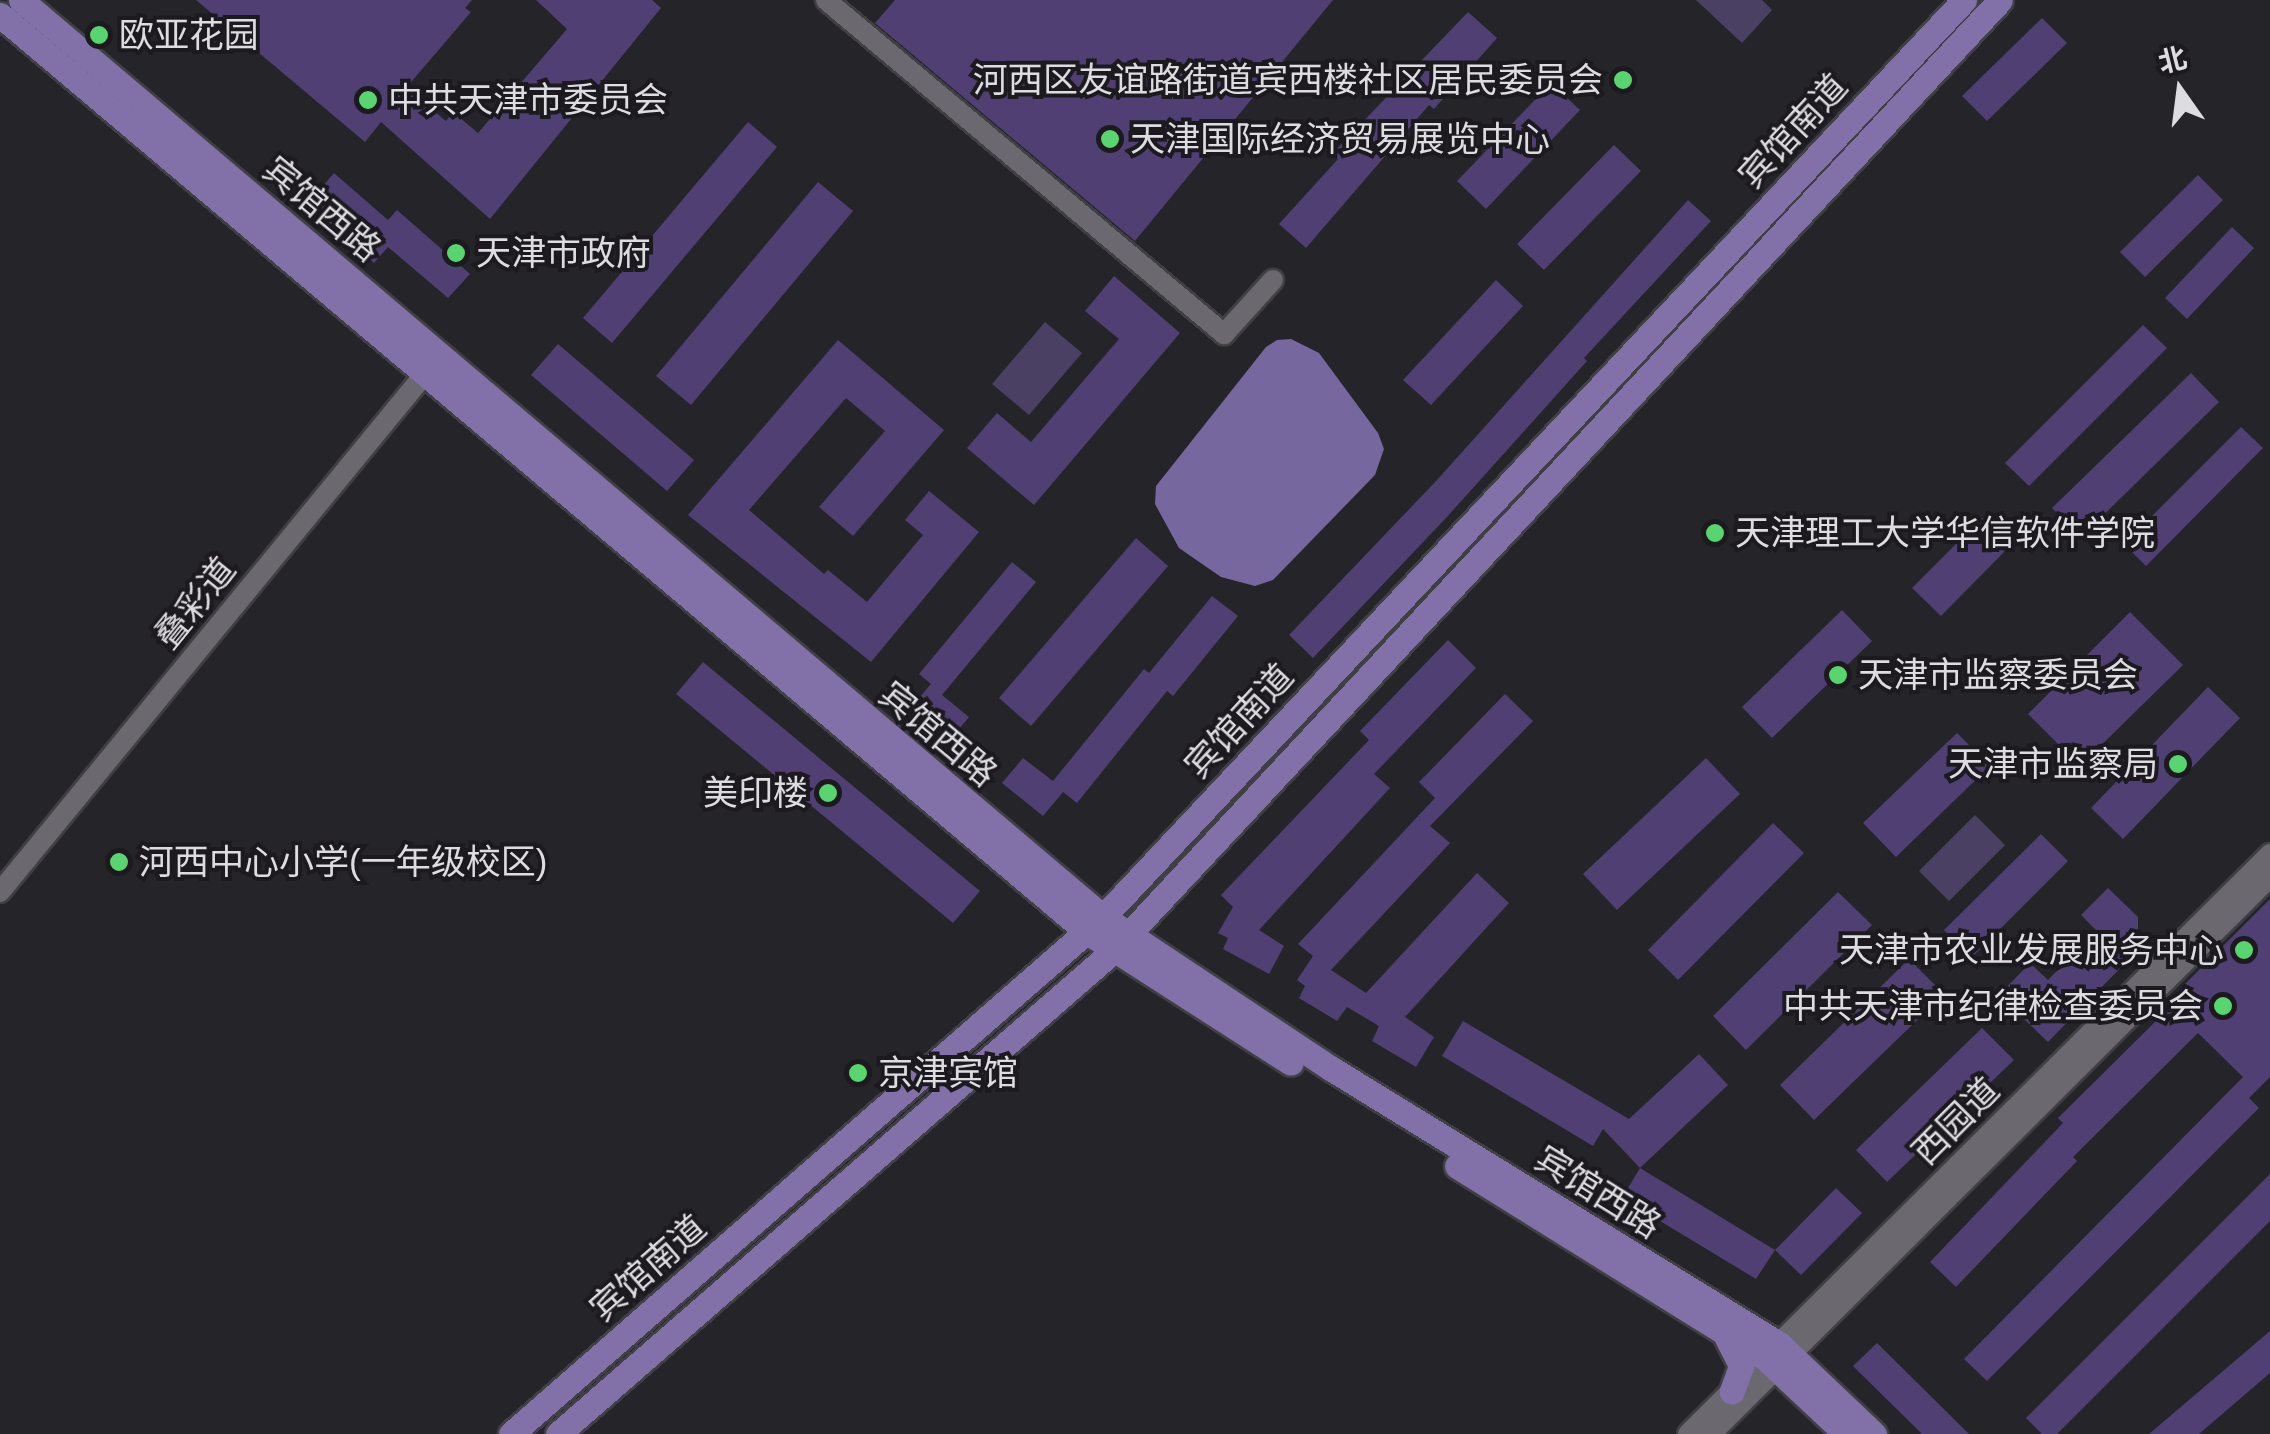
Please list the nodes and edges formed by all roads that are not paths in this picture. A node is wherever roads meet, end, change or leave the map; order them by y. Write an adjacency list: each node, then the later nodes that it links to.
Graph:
1 (21, 0): 7 (main road, 宾馆西路)
2 (826, 0): 6 (street)
3 (1964, 0): 11 (main road, 宾馆南道)
4 (2000, 0): 12 (main road, 宾馆南道)
5 (0, 15): 7 (main road, 宾馆西路)
6 (1273, 280)
7 (432, 365): 10 (street, 叠彩道); 11 (main road, 宾馆西路)
8 (2270, 854): 14 (street, 西园道)
9 (2270, 876): 14 (street, 西园道)
10 (0, 892)
11 (1095, 924): 12 (main road, 宾馆西路); 16 (main road, 宾馆南道)
12 (1120, 943): 13 (main road, 宾馆西路); 17 (main road, 宾馆南道)
13 (1727, 1323): 14 (main road, 宾馆西路); 15 (main road)
14 (1772, 1357): 15 (street, 西园道); 20 (main road, 宾馆西路); 21 (main road, 宾馆西路)
15 (1736, 1398): 18 (street, 西园道); 19 (street, 西园道)
16 (510, 1434)
17 (558, 1434)
18 (1688, 1434)
19 (1711, 1434)
20 (1846, 1434)
21 (1874, 1434)

